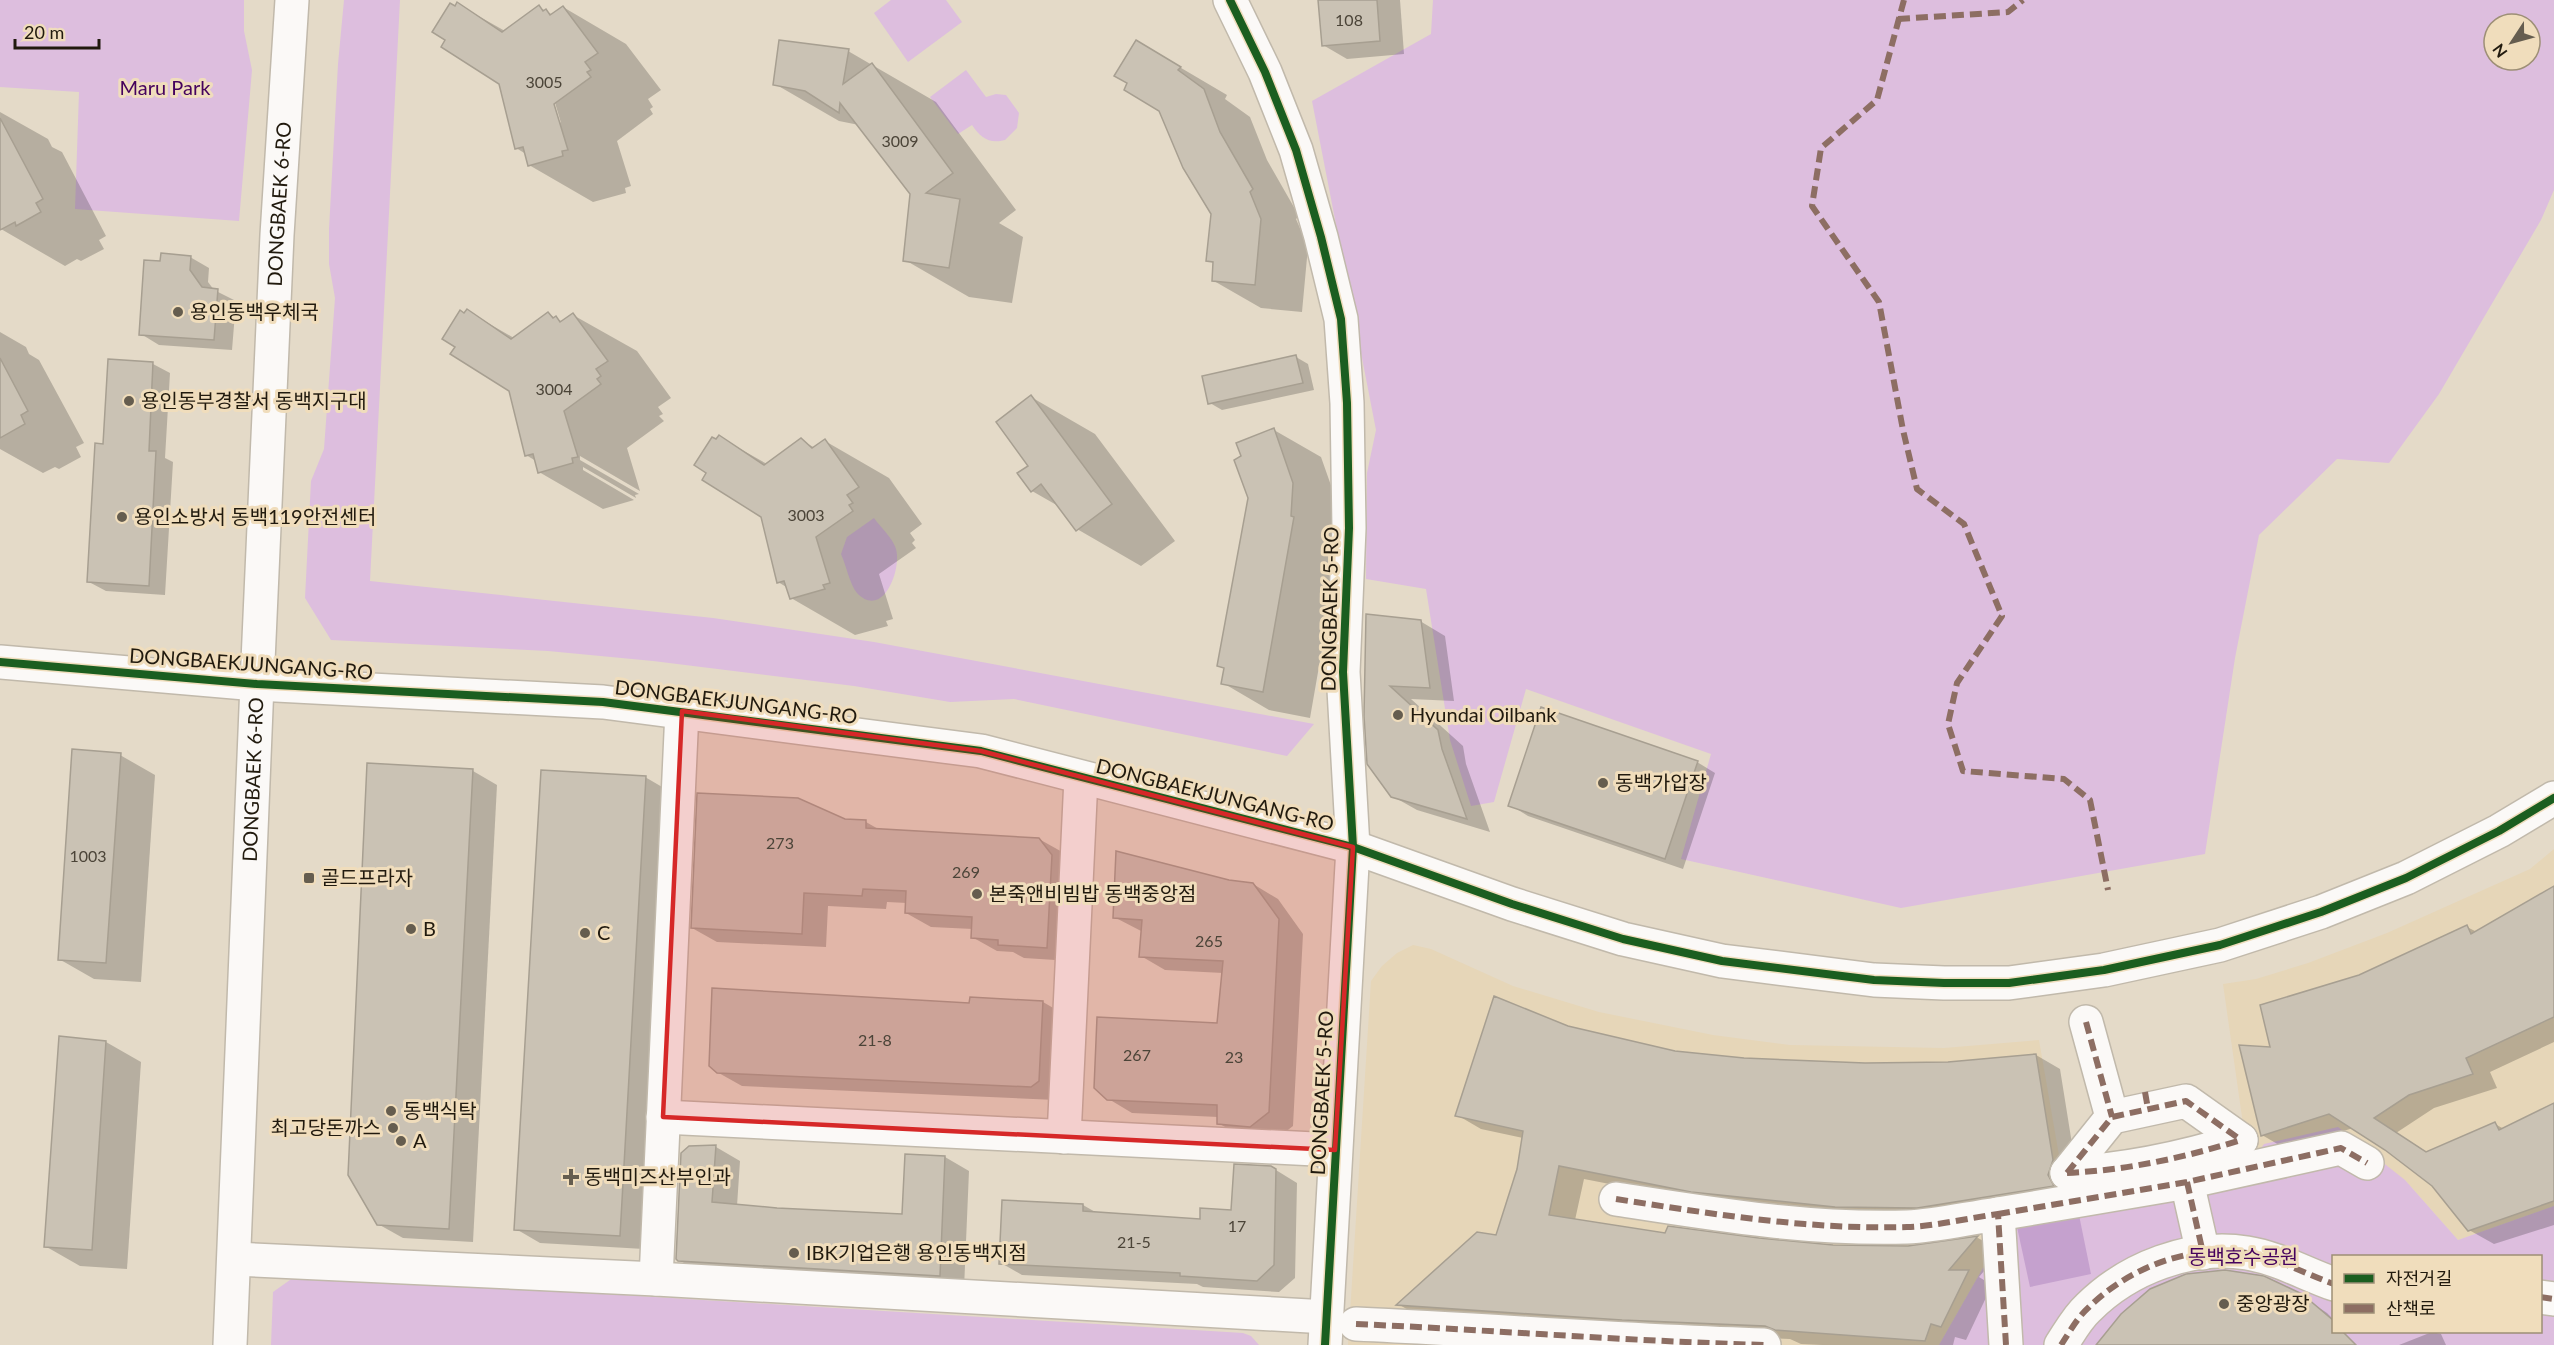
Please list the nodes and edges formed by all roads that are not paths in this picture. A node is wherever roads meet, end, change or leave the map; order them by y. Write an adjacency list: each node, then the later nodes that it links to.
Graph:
1 (292, 0): 4 (street, DONGBAEK 6-RO)
2 (1230, 0): 8 (street, DONGBAEK 5-RO)
3 (0, 662): 4 (street, DONGBAEKJUNGANG-RO)
4 (256, 684): 5 (street, DONGBAEKJUNGANG-RO); 19 (street, DONGBAEK 6-RO)
5 (682, 711): 6 (street, DONGBAEKJUNGANG-RO); 11 (street)
6 (1081, 778): 8 (street, DONGBAEKJUNGANG-RO); 12 (street)
7 (2554, 798): 8 (street, DONGBAEKJUNGANG-RO)
8 (1353, 846): 13 (street, DONGBAEK 5-RO)
9 (2085, 1022): 10 (street)
10 (2112, 1117): 10 (street)
11 (663, 1118): 12 (street); 20 (street)
12 (1064, 1137): 13 (street)
13 (1335, 1150): 22 (street, DONGBAEK 5-RO)
14 (2367, 1163): 15 (street)
15 (2187, 1182): 17 (street); 18 (street)
16 (1616, 1200): 17 (street)
17 (1998, 1214): 26 (street)
18 (2204, 1252): 21 (street); 27 (street)
19 (235, 1259): 20 (street); 24 (street, DONGBAEK 6-RO)
20 (656, 1279): 22 (street)
21 (2332, 1283)
22 (1336, 1329): 23 (street)
23 (1642, 1343): 25 (street)
24 (231, 1345)
25 (1764, 1345)
26 (2006, 1345)
27 (2061, 1345)

